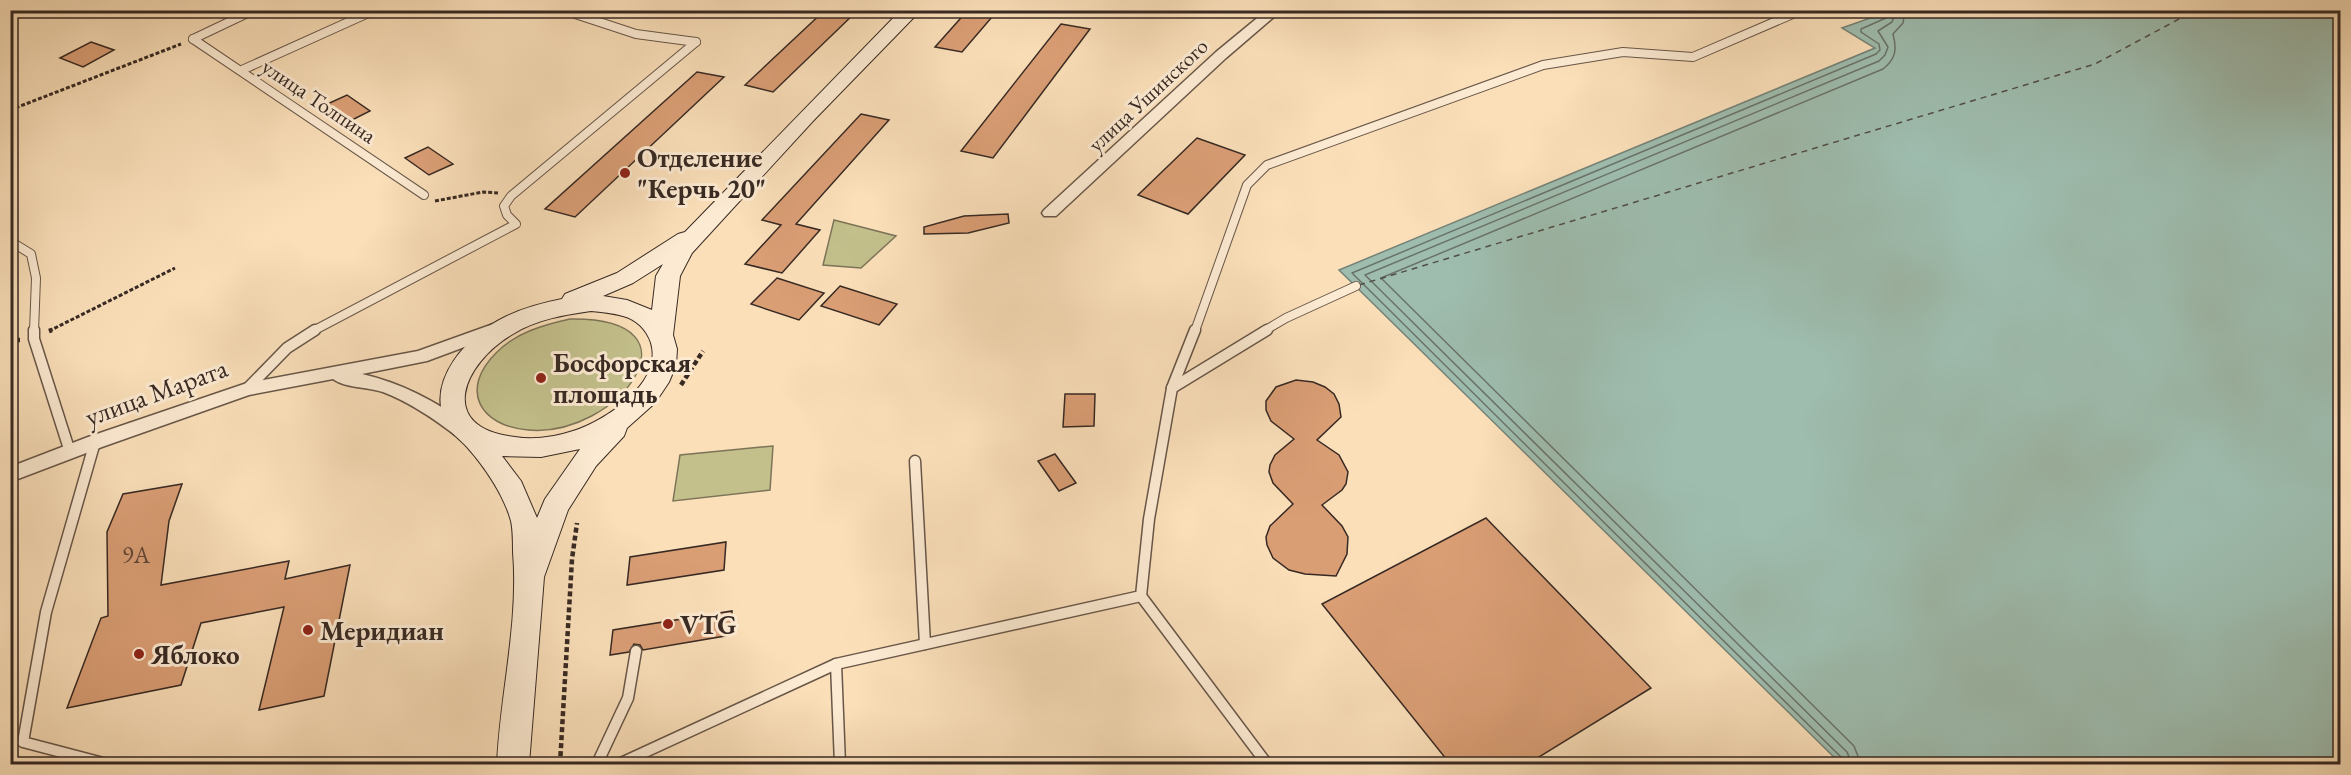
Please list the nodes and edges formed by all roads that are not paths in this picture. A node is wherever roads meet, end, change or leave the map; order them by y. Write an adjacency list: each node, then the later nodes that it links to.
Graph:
1 (254, 10): 8 (lane, улица Толпина)
2 (375, 10): 8 (lane)
3 (563, 10): 7 (lane)
4 (912, 10): 11 (main road)
5 (1276, 10): 10 (street, улица Ушинского)
6 (1802, 10): 19 (lane)
7 (580, 13): 18 (lane)
8 (242, 70): 9 (lane, улица Толпина)
9 (424, 195)
10 (1050, 213)
11 (702, 226): 14 (main road); 16 (main road)
12 (10, 241): 23 (lane)
13 (1356, 286): 19 (lane)
14 (556, 307): 15 (main road); 16 (main road)
15 (523, 319): 17 (street, улица Марата); 21 (main road)
16 (661, 334): 20 (main road)
17 (324, 375): 18 (street, улица Марата); 21 (street)
18 (247, 388): 22 (street, улица Марата)
19 (1172, 388): 27 (lane)
20 (636, 408): 21 (main road); 26 (main road)
21 (472, 437): 26 (main road)
22 (95, 442): 23 (street, улица Марата); 31 (lane)
23 (70, 452): 25 (street, улица Марата)
24 (915, 461): 28 (lane)
25 (10, 475)
26 (530, 581): 32 (main road)
27 (1141, 596): 28 (lane); 36 (lane)
28 (925, 644): 30 (lane)
29 (636, 651): 33 (lane)
30 (836, 664): 34 (lane); 35 (lane)
31 (107, 765)
32 (513, 765)
33 (597, 765)
34 (619, 765)
35 (840, 765)
36 (1267, 765)

